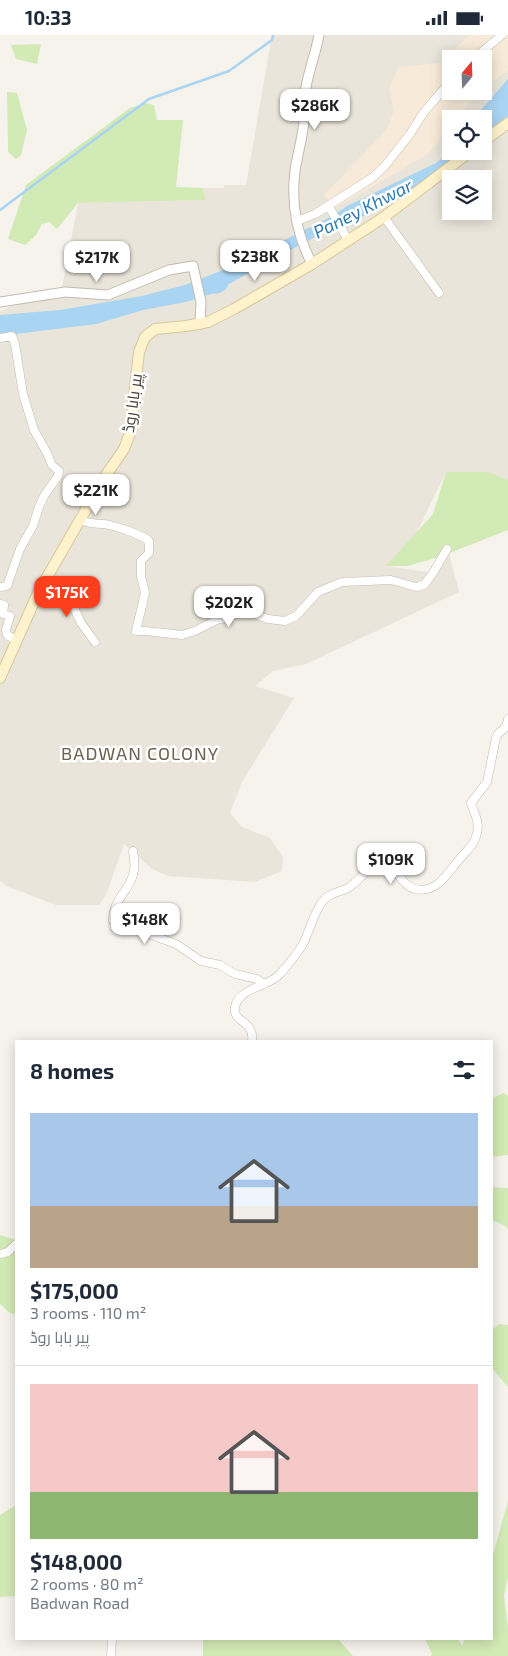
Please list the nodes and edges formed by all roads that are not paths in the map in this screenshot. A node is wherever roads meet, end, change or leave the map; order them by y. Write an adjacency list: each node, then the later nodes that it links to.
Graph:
1 (319, 35): 10 (street)
2 (502, 35): 3 (street)
3 (484, 50)
4 (442, 91): 8 (street)
5 (508, 123): 6 (main road)
6 (492, 135)
7 (459, 160): 9 (main road)
8 (328, 205): 10 (street); 11 (street)
9 (384, 217): 11 (main road); 13 (street)
10 (298, 224): 12 (street)
11 (348, 240): 12 (main road)
12 (312, 264): 15 (main road)
13 (439, 293)
14 (0, 302): 15 (street)
15 (200, 324): 17 (main road, پیر بابا روڈ)
16 (0, 338): 19 (street)
17 (80, 520): 20 (main road, پیر بابا روڈ); 23 (street)
18 (447, 549): 23 (street)
19 (0, 587)
20 (38, 593): 24 (main road, پیر بابا روڈ); 25 (street)
21 (211, 598): 23 (street)
22 (0, 604): 24 (street)
23 (222, 619)
24 (17, 641): 26 (main road, پیر بابا روڈ)
25 (95, 642)
26 (0, 678)
27 (508, 719): 29 (street)
28 (133, 851): 29 (street)
29 (264, 984): 30 (street)
30 (252, 1040)
31 (15, 1246): 32 (street)
32 (0, 1255)
33 (112, 1640): 34 (street)
34 (111, 1656)

